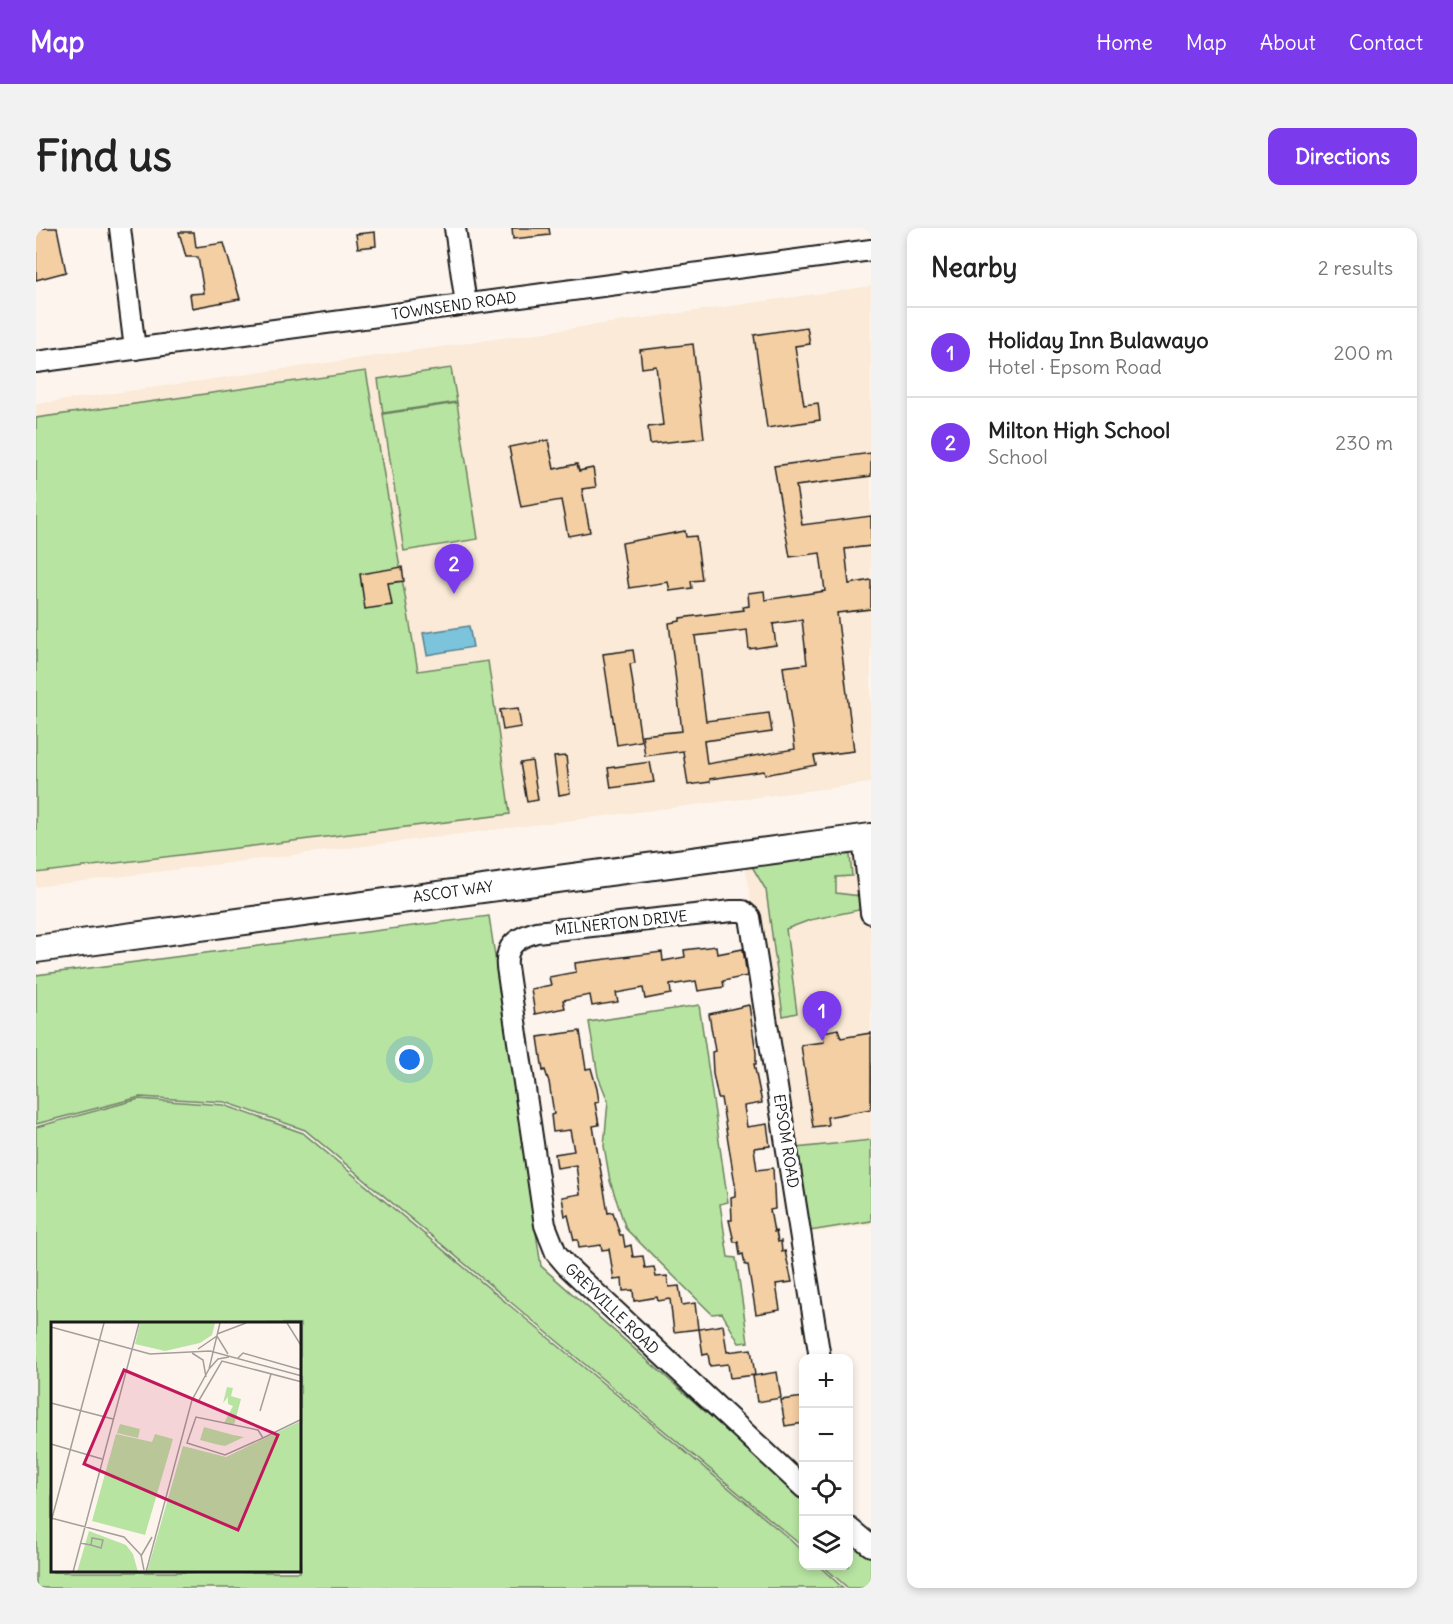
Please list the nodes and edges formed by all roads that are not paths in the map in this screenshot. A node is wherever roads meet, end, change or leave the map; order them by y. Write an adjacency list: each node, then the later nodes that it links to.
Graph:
1 (120, 228): 5 (street)
2 (455, 228): 4 (street)
3 (871, 250): 4 (street, TOWNSEND ROAD)
4 (466, 304): 5 (street, TOWNSEND ROAD)
5 (135, 349): 6 (street, TOWNSEND ROAD)
6 (36, 362)
7 (867, 837): 8 (street); 11 (main road, ASCOT WAY)
8 (870, 882): 9 (street)
9 (871, 913)
10 (753, 923): 12 (street, MILNERTON DRIVE); 13 (street, EPSOM ROAD)
11 (36, 949)
12 (507, 967): 14 (street, GREYVILLE ROAD)
13 (818, 1354)
14 (799, 1481)
15 (853, 1530): 16 (street)
16 (871, 1546)

